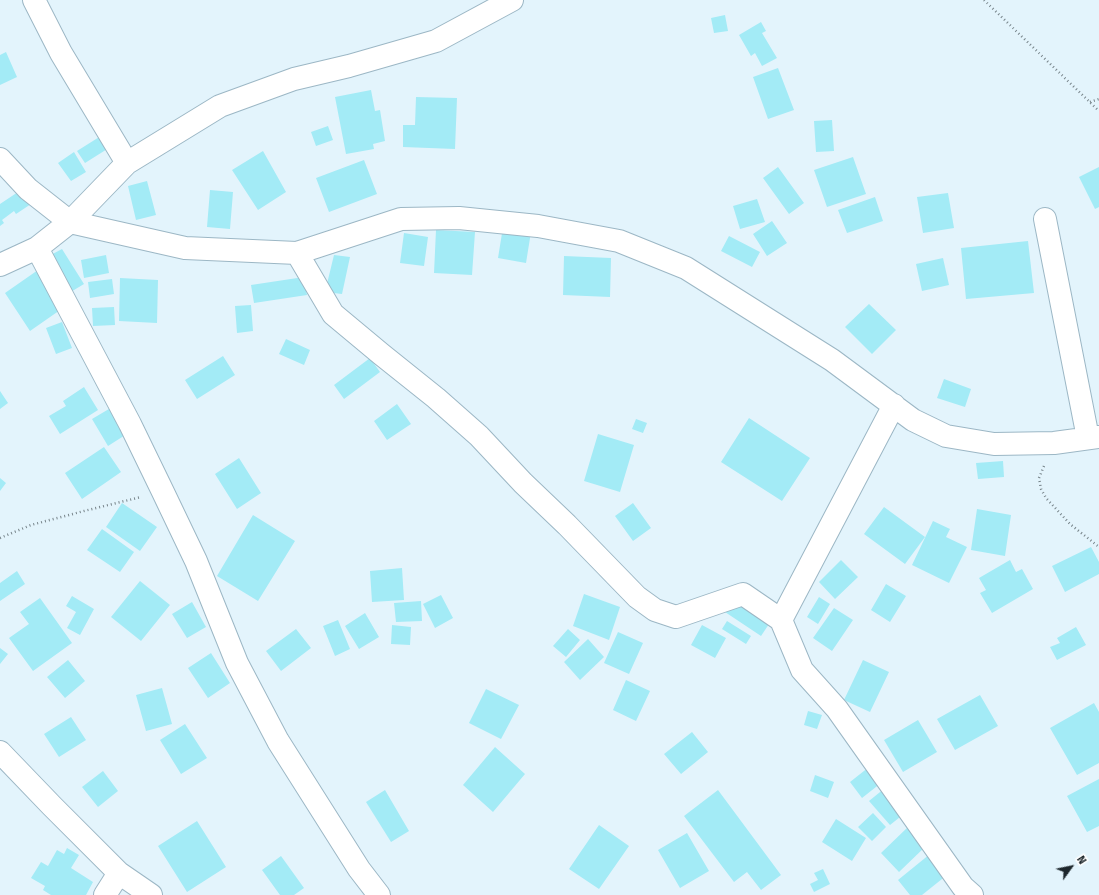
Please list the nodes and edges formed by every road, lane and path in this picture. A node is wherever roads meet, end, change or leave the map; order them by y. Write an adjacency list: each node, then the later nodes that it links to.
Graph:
1 (34, 0): 8 (street)
2 (512, 0): 8 (street)
3 (984, 0): 5 (path)
4 (1099, 99): 5 (path)
5 (1090, 102): 6 (path)
6 (1099, 111)
7 (0, 159): 10 (street)
8 (127, 163): 10 (street)
9 (1045, 219): 15 (street)
10 (70, 222): 11 (street); 12 (street)
11 (37, 248): 13 (street); 17 (street)
12 (296, 253): 14 (street); 20 (street)
13 (0, 265)
14 (894, 406): 16 (street); 20 (street)
15 (1094, 437): 16 (street)
16 (1054, 443): 19 (path)
17 (163, 492): 18 (path); 25 (street)
18 (0, 538)
19 (1099, 547)
20 (781, 620): 26 (street)
21 (0, 752): 22 (street)
22 (118, 872): 23 (street); 24 (street)
23 (105, 895)
24 (151, 895)
25 (379, 895)
26 (972, 895)

